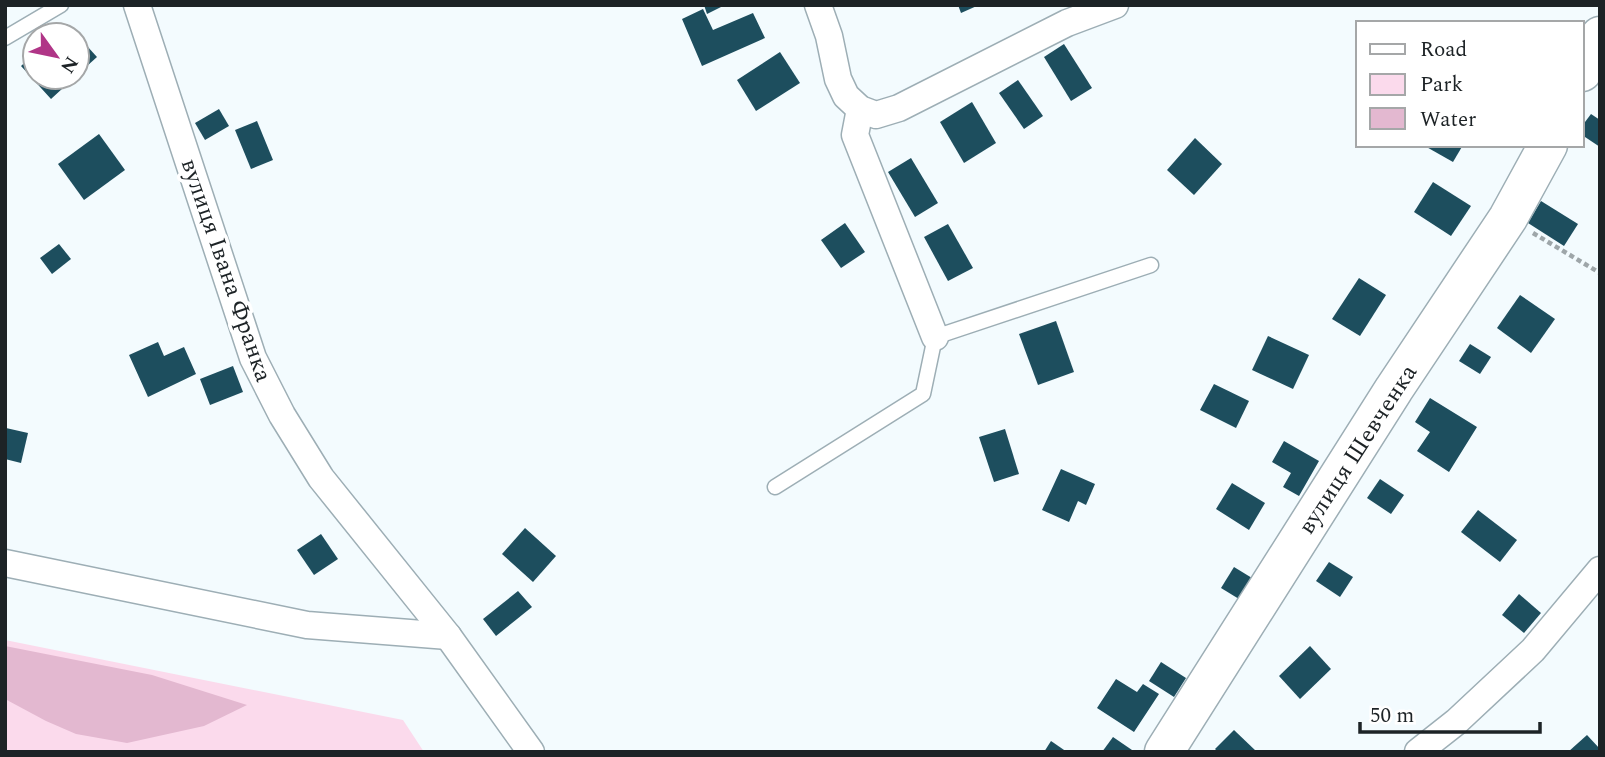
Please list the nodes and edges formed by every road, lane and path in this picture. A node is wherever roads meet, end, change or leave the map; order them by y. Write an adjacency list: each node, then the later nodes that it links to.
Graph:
1 (61, 5): 6 (lane)
2 (137, 5): 17 (street, вулиця Івана Франка)
3 (818, 5): 8 (street)
4 (1115, 5): 8 (street)
5 (1600, 36): 7 (street)
6 (5, 38)
7 (1584, 68)
8 (860, 109): 13 (street)
9 (1547, 147): 10 (street, вулиця Шевченка)
10 (1508, 218): 12 (path); 19 (street, вулиця Шевченка)
11 (1151, 265): 13 (lane)
12 (1600, 273)
13 (935, 337): 14 (lane)
14 (775, 487)
15 (5, 563): 17 (street)
16 (1600, 570): 20 (street)
17 (448, 636): 18 (street, вулиця Івана Франка)
18 (531, 752)
19 (1164, 752)
20 (1418, 752)

